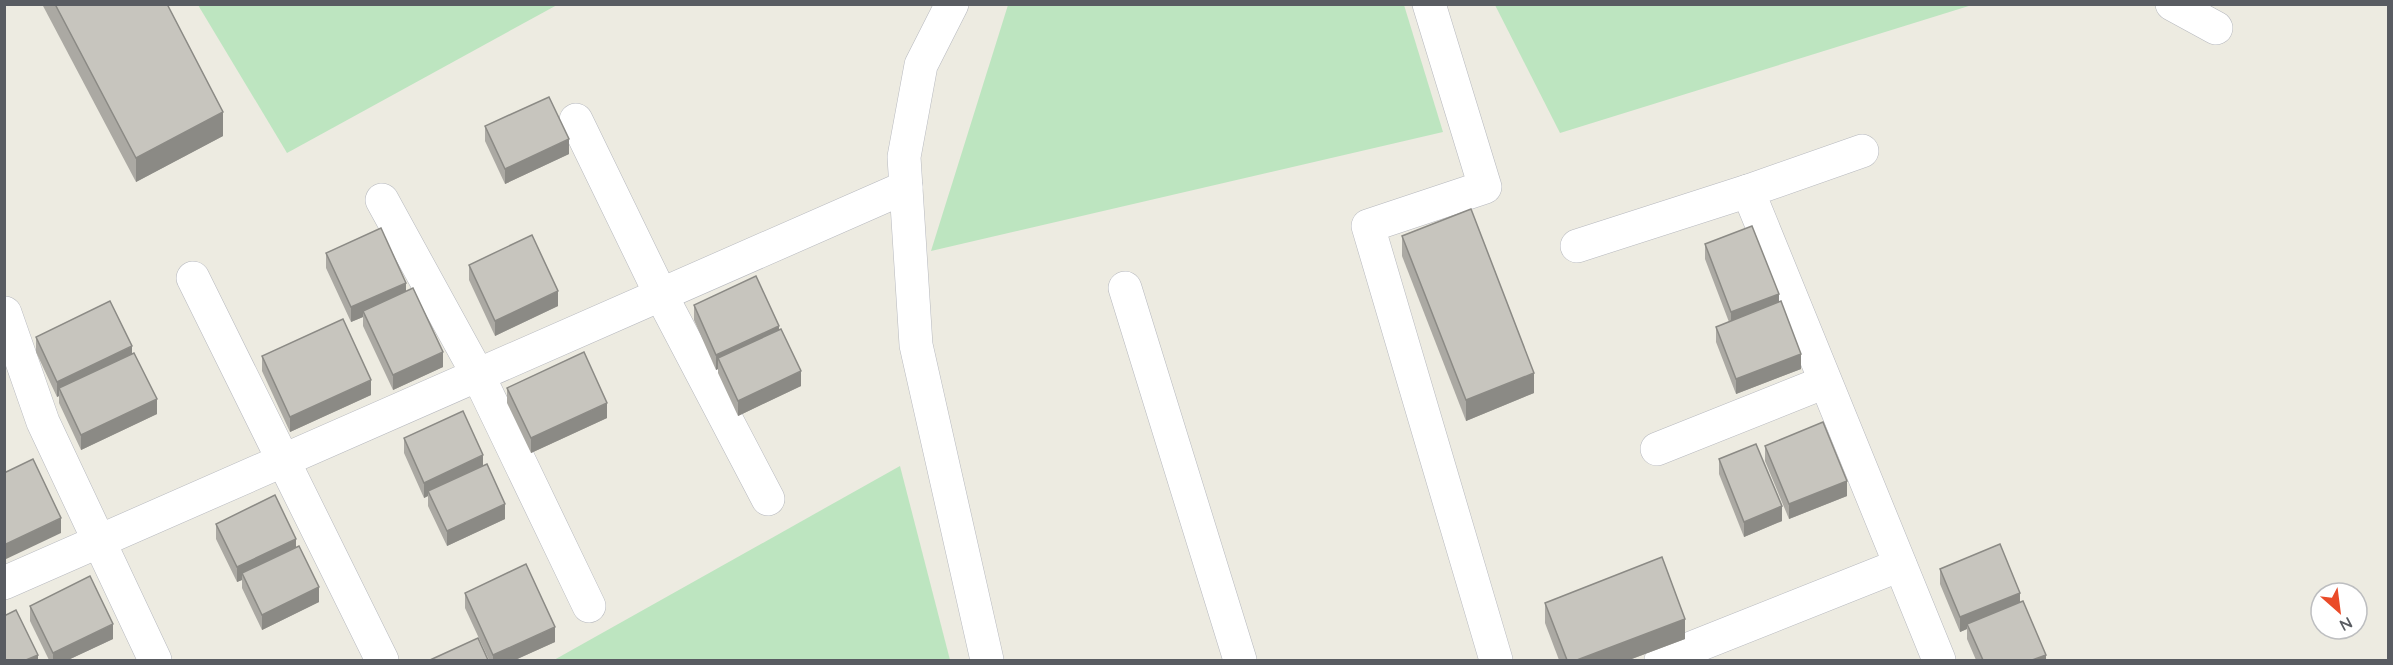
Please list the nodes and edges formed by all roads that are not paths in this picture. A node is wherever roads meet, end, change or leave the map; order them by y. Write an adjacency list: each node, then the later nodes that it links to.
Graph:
1 (952, 4): 7 (street)
2 (1429, 4): 29 (street)
3 (2172, 4): 4 (street)
4 (2216, 28)
5 (576, 120): 13 (street)
6 (1862, 151): 8 (street)
7 (906, 187): 13 (street); 27 (street)
8 (1748, 191): 10 (street); 16 (street)
9 (382, 200): 15 (street)
10 (1577, 246)
11 (193, 278): 18 (street)
12 (1125, 288): 28 (street)
13 (661, 295): 15 (street); 19 (street)
14 (5, 313): 20 (street)
15 (478, 375): 18 (street); 23 (street)
16 (1825, 382): 17 (street); 21 (street)
17 (1657, 449)
18 (285, 460): 20 (street); 26 (street)
19 (768, 499)
20 (99, 542): 22 (street); 25 (street)
21 (1900, 565): 24 (street); 30 (street)
22 (4, 583)
23 (589, 606)
24 (1679, 658)
25 (155, 660)
26 (382, 660)
27 (987, 660)
28 (1240, 660)
29 (1496, 660)
30 (1939, 660)

